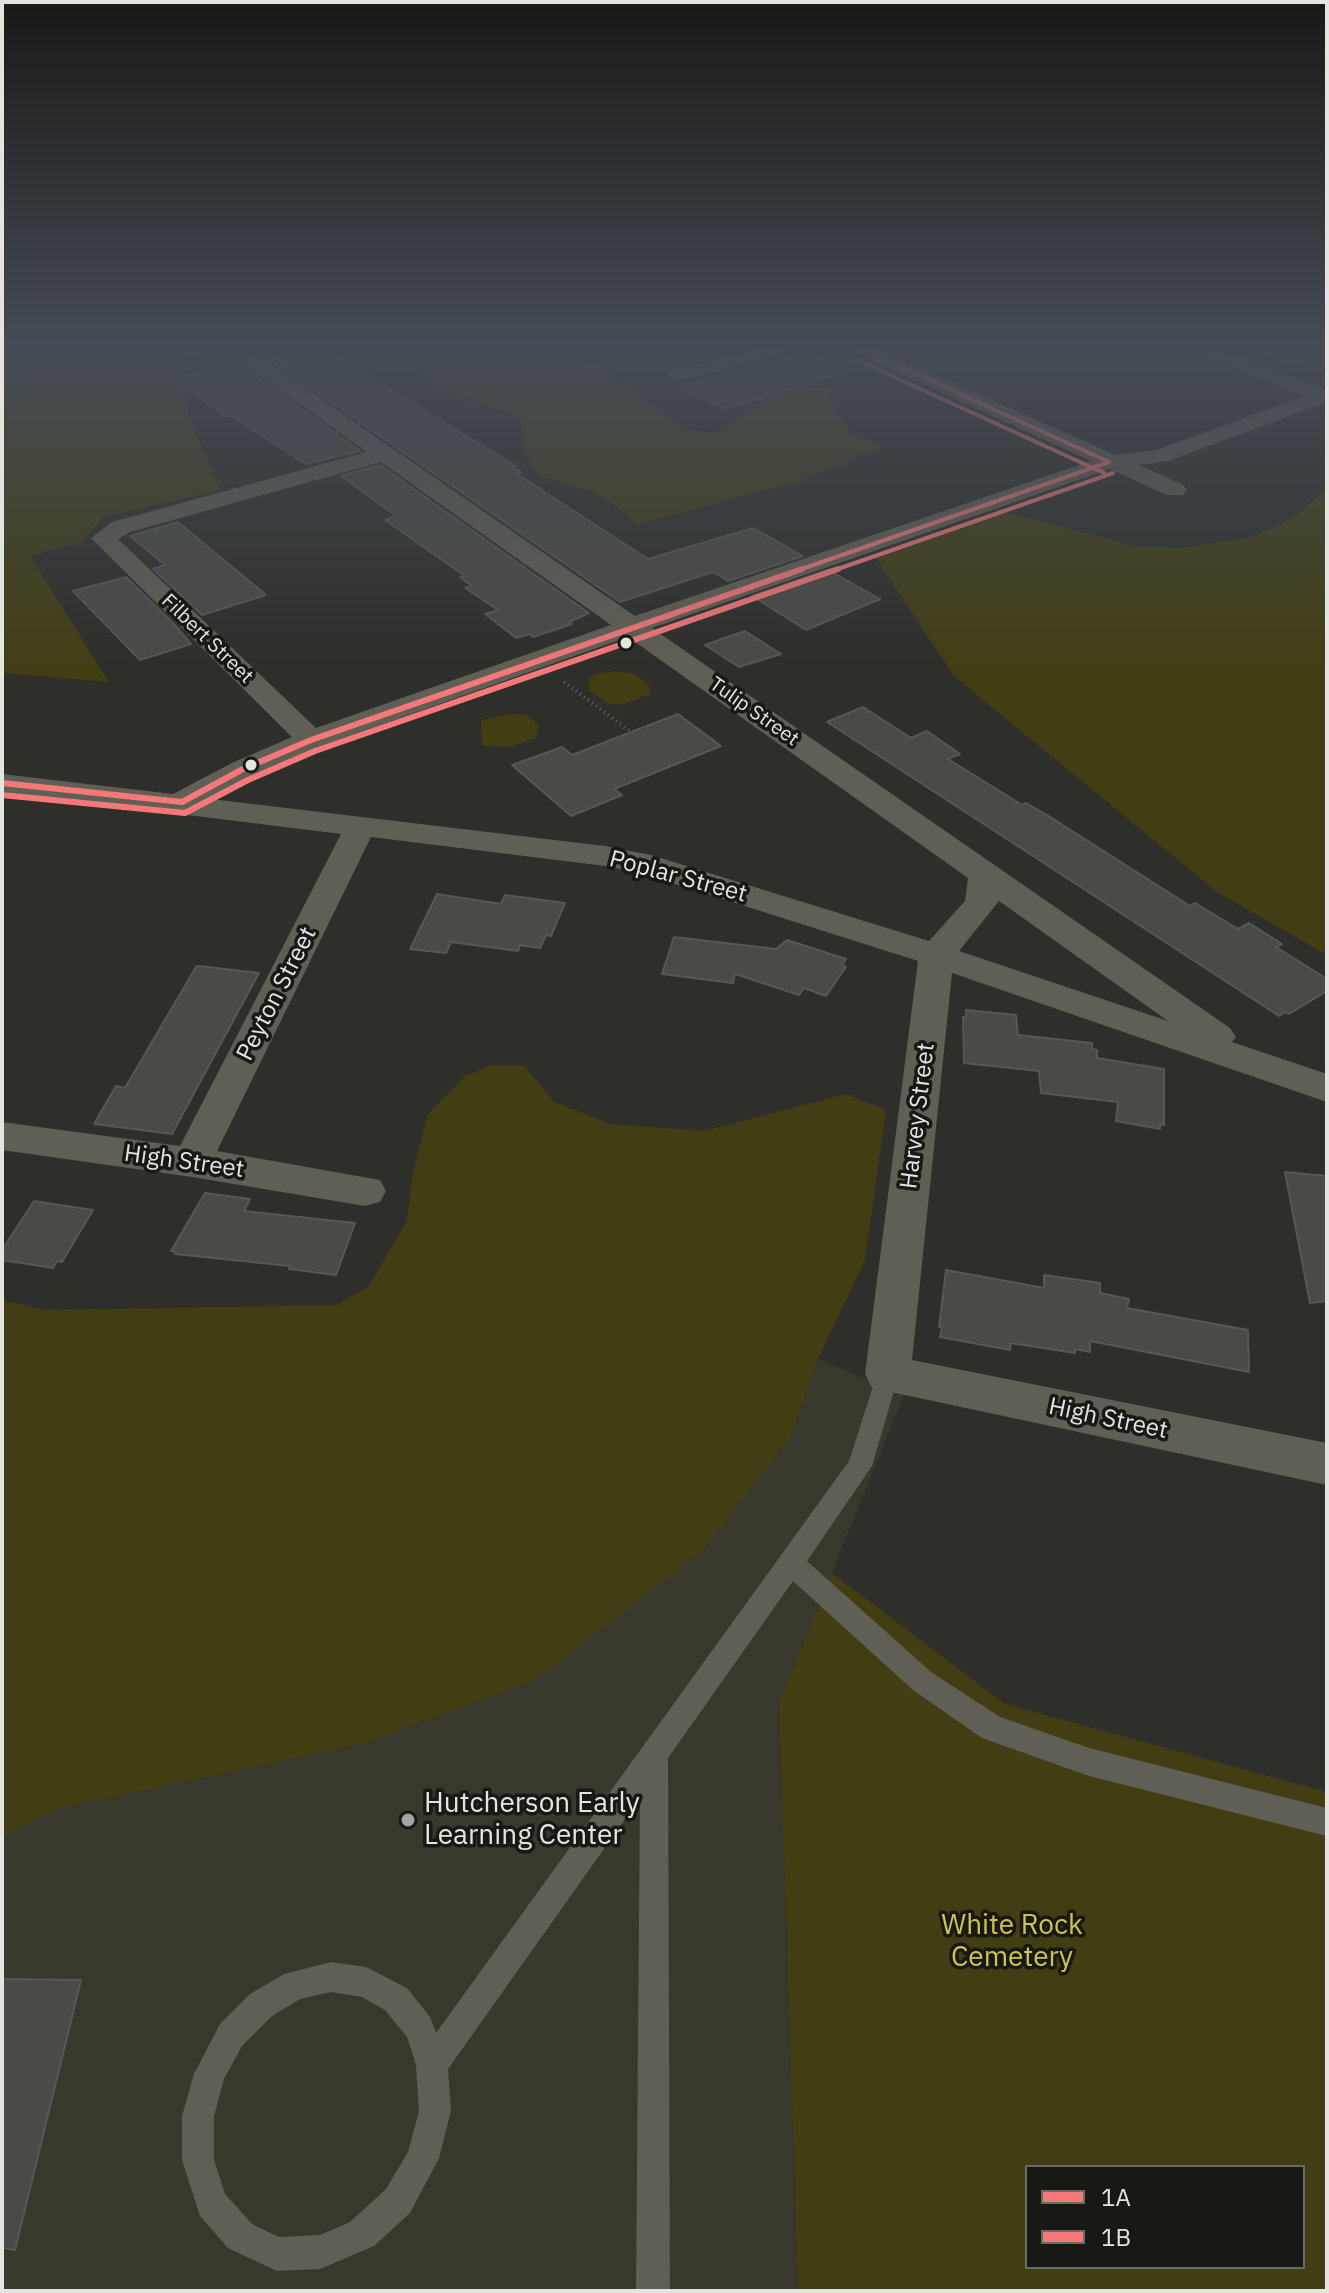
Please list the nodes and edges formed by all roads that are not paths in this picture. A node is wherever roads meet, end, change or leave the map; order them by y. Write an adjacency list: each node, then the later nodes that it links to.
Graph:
1 (376, 456): 8 (street, Filbert Street)
2 (391, 456): 7 (street, Tulip Street)
3 (1096, 456): 5 (street)
4 (1160, 456): 5 (street)
5 (1109, 462): 6 (street); 7 (street)
6 (1175, 490)
7 (633, 626): 8 (street); 12 (street, Tulip Street)
8 (311, 740): 10 (street)
9 (2, 783): 10 (street, Poplar Street)
10 (182, 802): 11 (street, Poplar Street)
11 (361, 825): 13 (street, Poplar Street); 17 (street, Peyton Street)
12 (985, 875): 13 (street); 14 (street, Tulip Street)
13 (936, 955): 14 (street, Poplar Street); 19 (street, Harvey Street)
14 (1258, 1065): 15 (street, Poplar Street)
15 (1327, 1088)
16 (2, 1136): 17 (street, High Street)
17 (192, 1162): 18 (street, High Street)
18 (365, 1191)
19 (888, 1374): 20 (street, High Street); 21 (lane)
20 (1327, 1464)
21 (791, 1563): 22 (lane); 23 (lane)
22 (654, 1754): 24 (lane); 25 (lane)
23 (1327, 1822)
24 (432, 2065): 24 (lane)
25 (653, 2291)

